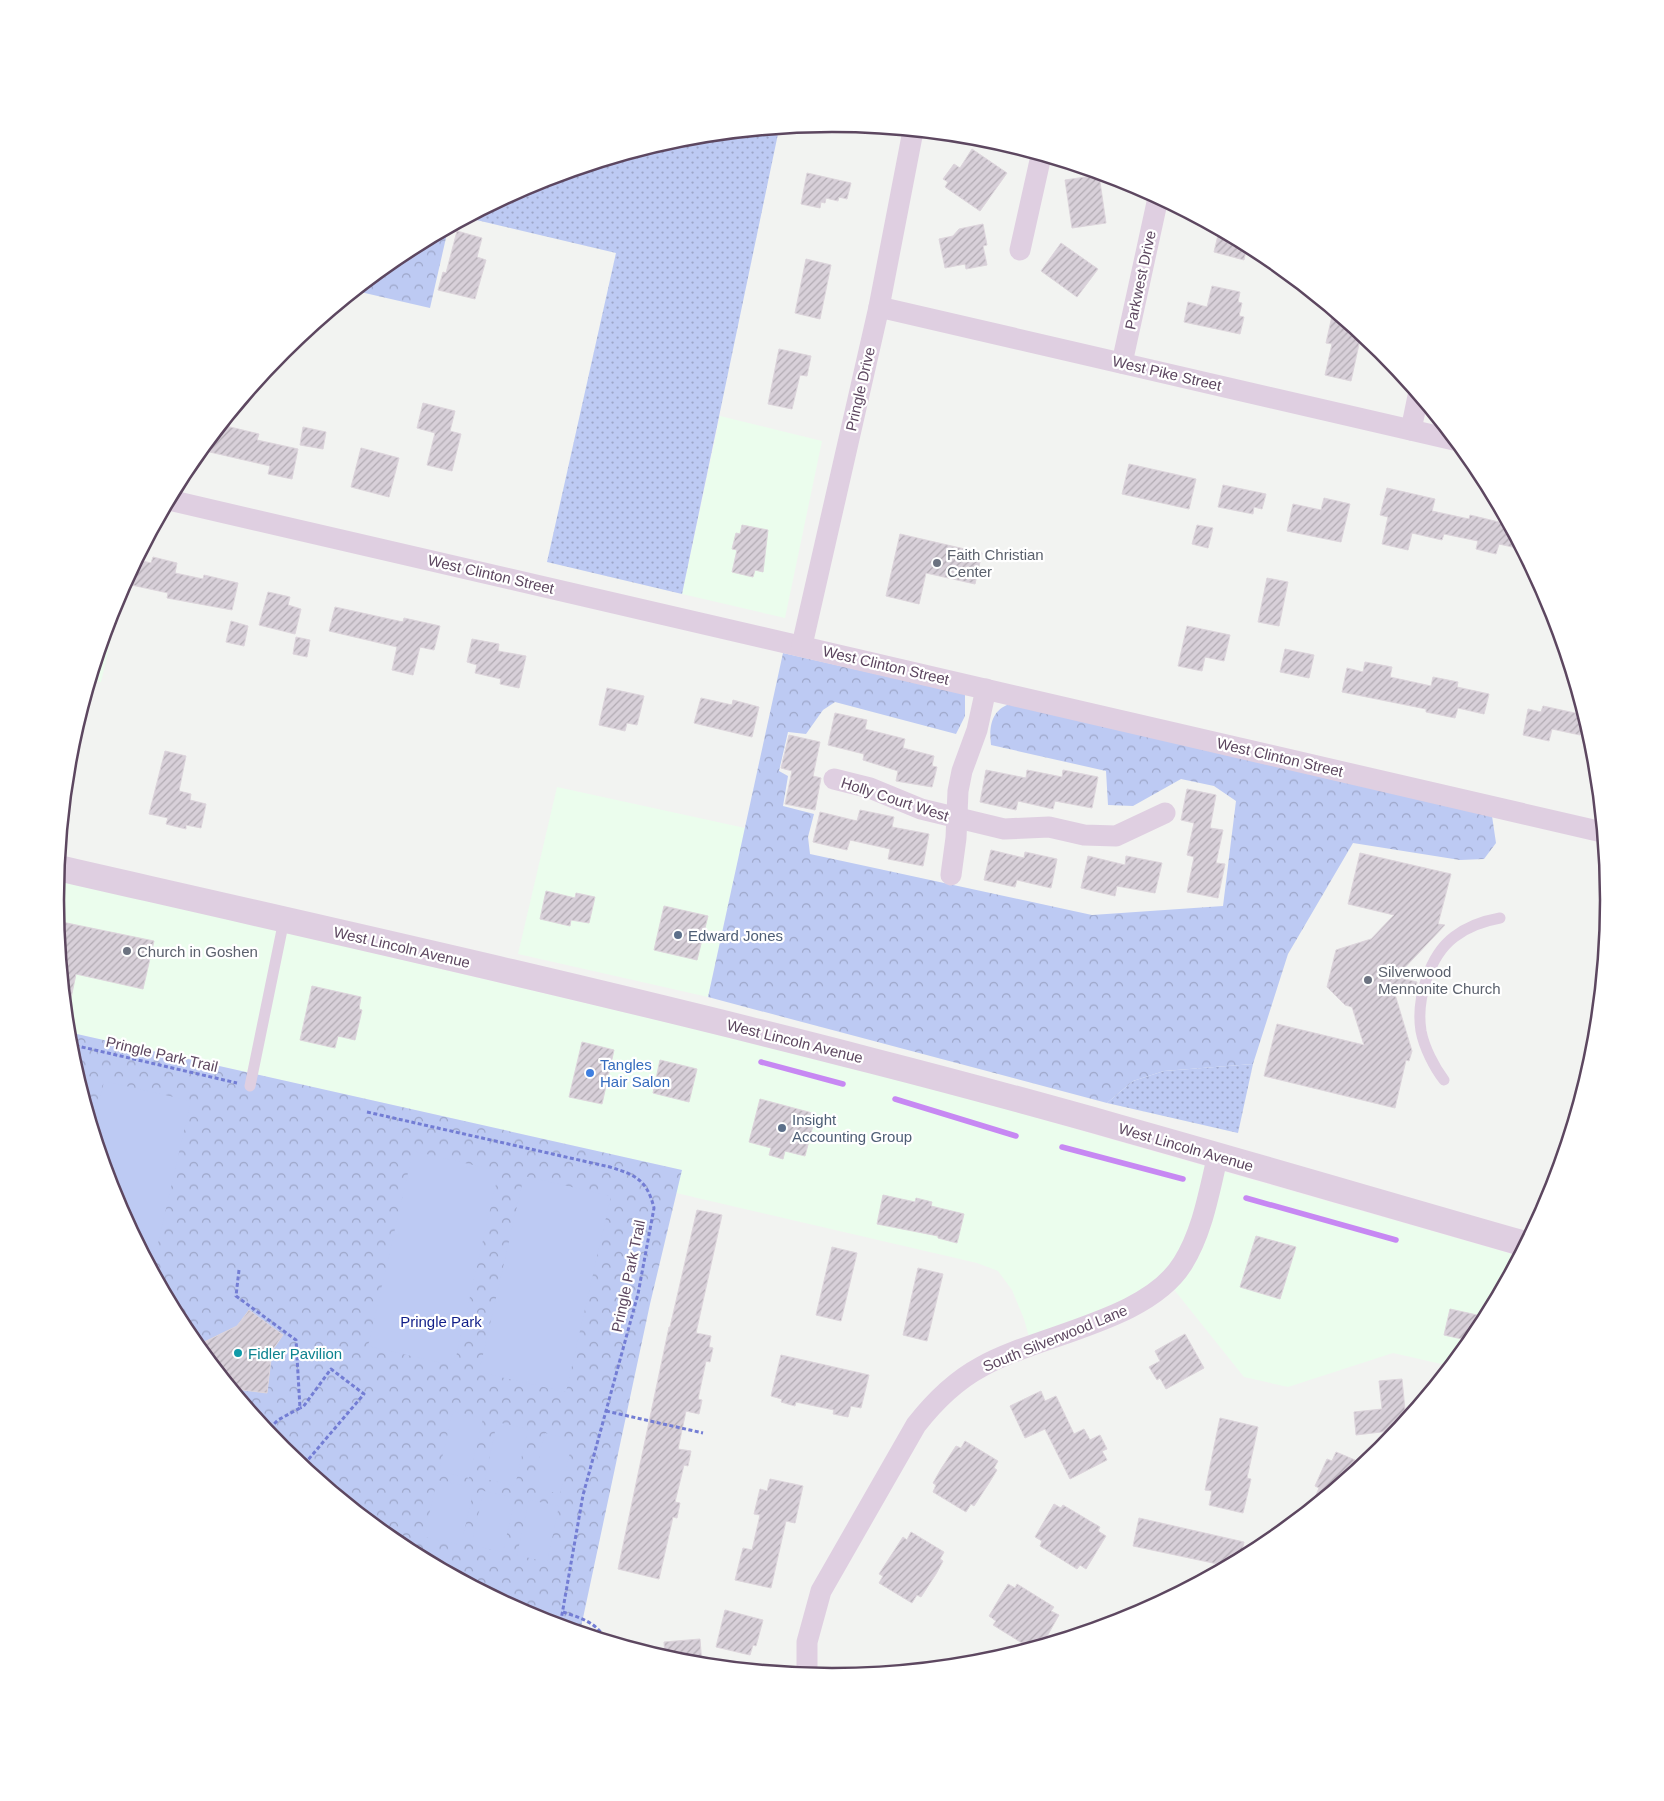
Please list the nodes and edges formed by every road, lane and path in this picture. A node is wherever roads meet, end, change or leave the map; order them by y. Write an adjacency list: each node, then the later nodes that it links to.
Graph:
1 (912, 137): 5 (street, Pringle Drive)
2 (1040, 161): 4 (street)
3 (1157, 204): 6 (street, Parkwest Drive)
4 (1020, 250)
5 (879, 307): 6 (street, West Pike Street); 11 (street, Pringle Drive)
6 (1122, 363): 8 (street, West Pike Street)
7 (1417, 402): 8 (street)
8 (1411, 430): 9 (street, West Pike Street)
9 (1445, 438)
10 (176, 502): 11 (street, West Clinton Street)
11 (802, 645): 12 (street, West Clinton Street)
12 (986, 689): 15 (street); 16 (street, West Clinton Street)
13 (834, 780): 15 (street, Holly Court West)
14 (1165, 813): 15 (street, Holly Court West)
15 (956, 818): 18 (street)
16 (1597, 831)
17 (65, 870): 20 (street, West Lincoln Avenue)
18 (952, 874)
19 (1500, 918): 22 (lane)
20 (284, 920): 23 (lane); 25 (street, West Lincoln Avenue)
21 (78, 1046): 23 (path, Pringle Park Trail)
22 (1444, 1080)
23 (250, 1086)
24 (368, 1112): 29 (path, Pringle Park Trail)
25 (1218, 1155): 26 (street, West Lincoln Avenue); 36 (street, South Silverwood Lane)
26 (1520, 1242)
27 (239, 1270): 28 (path)
28 (300, 1408): 30 (path); 32 (path)
29 (606, 1411): 31 (path); 33 (path, Pringle Park Trail)
30 (272, 1426)
31 (703, 1433)
32 (301, 1455)
33 (562, 1612): 34 (path, Pringle Park Trail); 35 (path)
34 (561, 1619)
35 (603, 1633)
36 (807, 1668)

